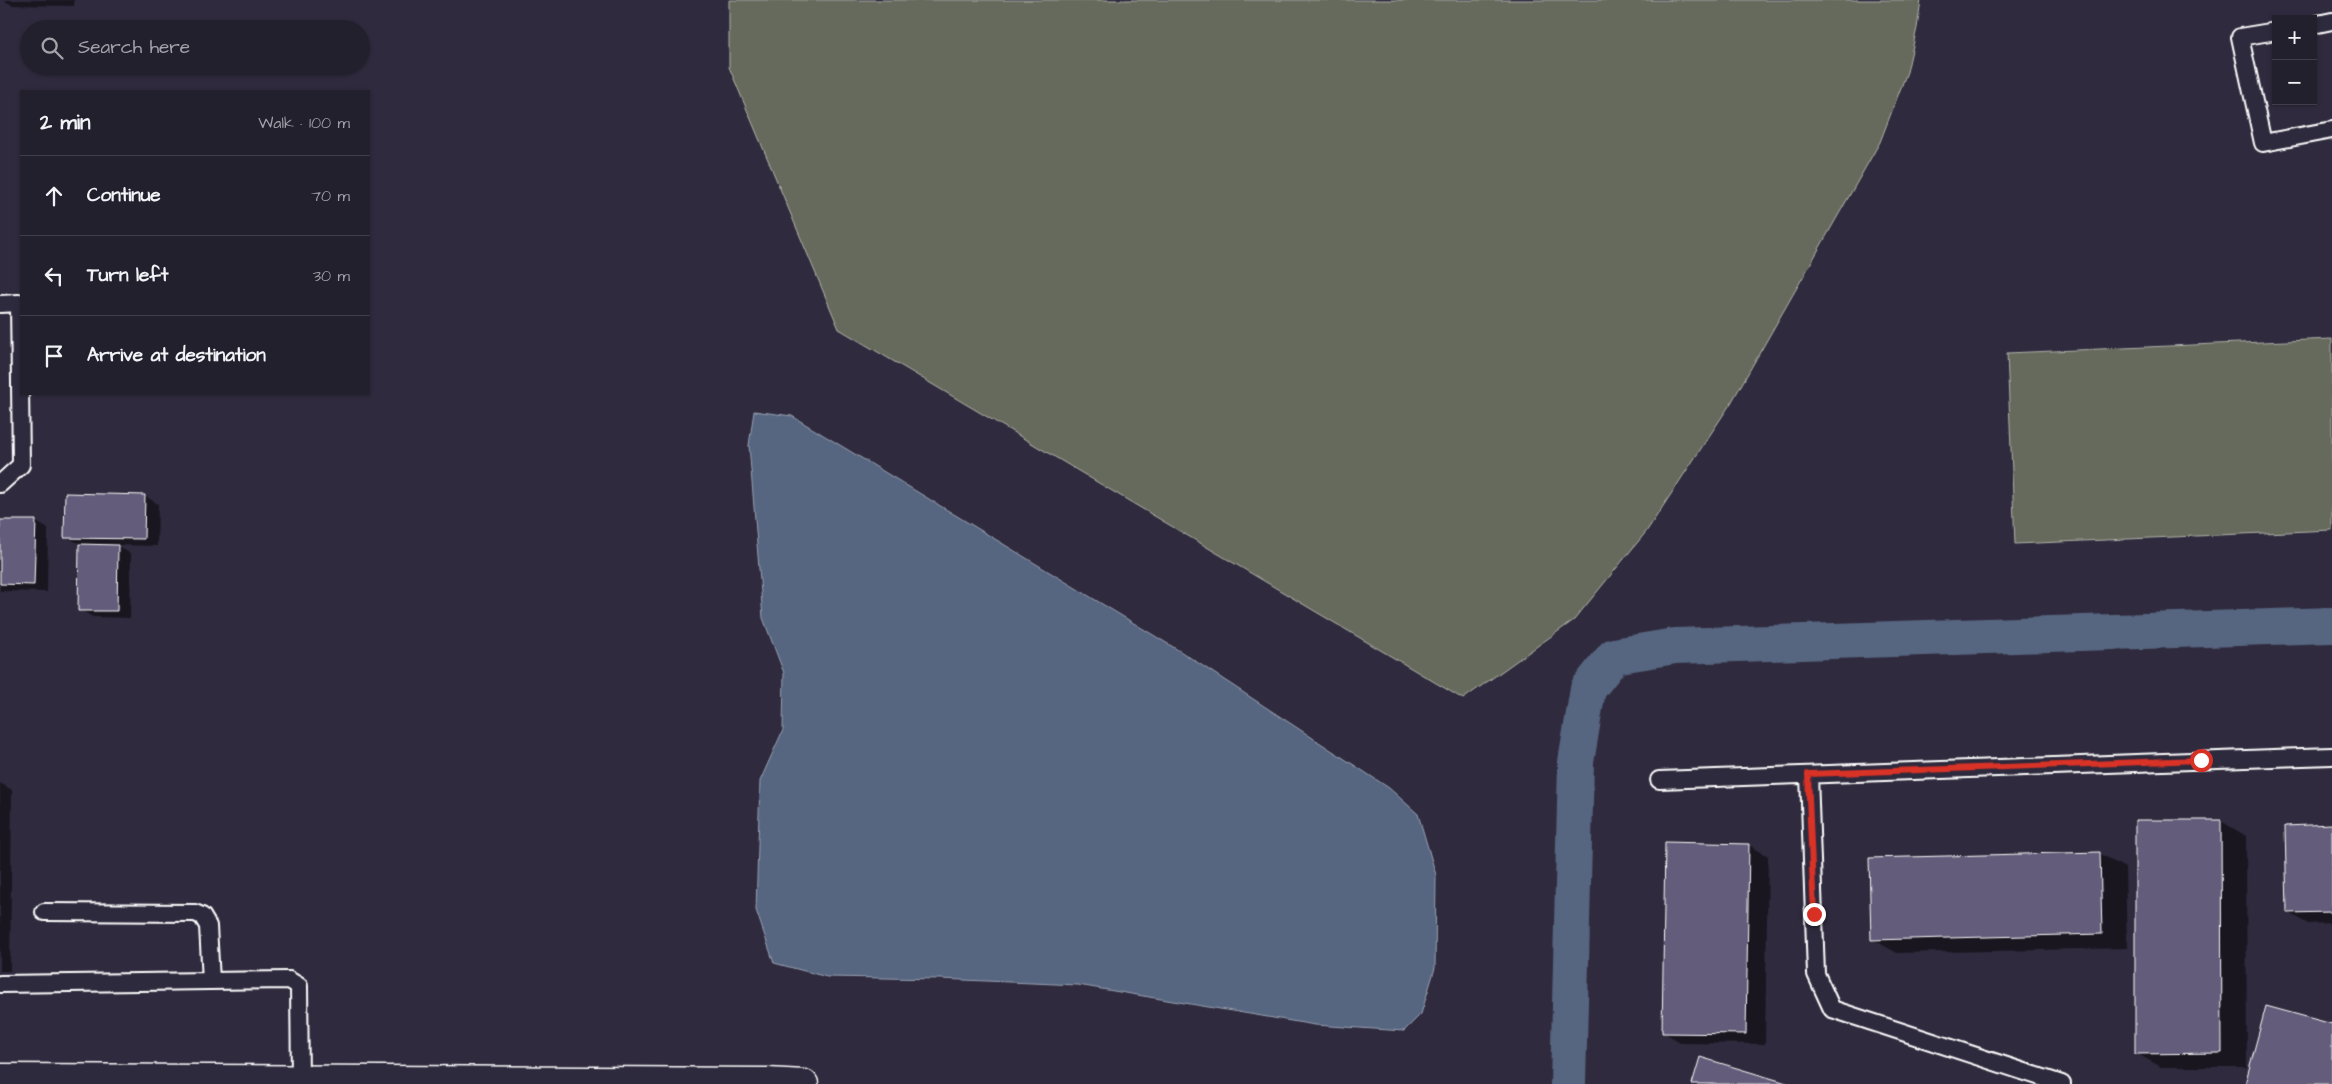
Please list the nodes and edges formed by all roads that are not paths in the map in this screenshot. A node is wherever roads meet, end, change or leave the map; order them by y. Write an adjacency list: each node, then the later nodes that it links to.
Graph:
1 (2332, 22): 2 (lane)
2 (2317, 24)
3 (2272, 32): 4 (lane)
4 (2332, 130)
5 (0, 304): 6 (lane)
6 (20, 384)
7 (20, 395): 8 (lane)
8 (0, 484)
9 (2332, 756): 10 (lane)
10 (1808, 774): 11 (lane); 18 (lane)
11 (1659, 780)
12 (44, 912): 13 (lane)
13 (210, 981): 14 (lane); 16 (lane)
14 (0, 984)
15 (0, 1078): 16 (main road)
16 (300, 1080): 17 (main road)
17 (804, 1084)
18 (2062, 1084)

